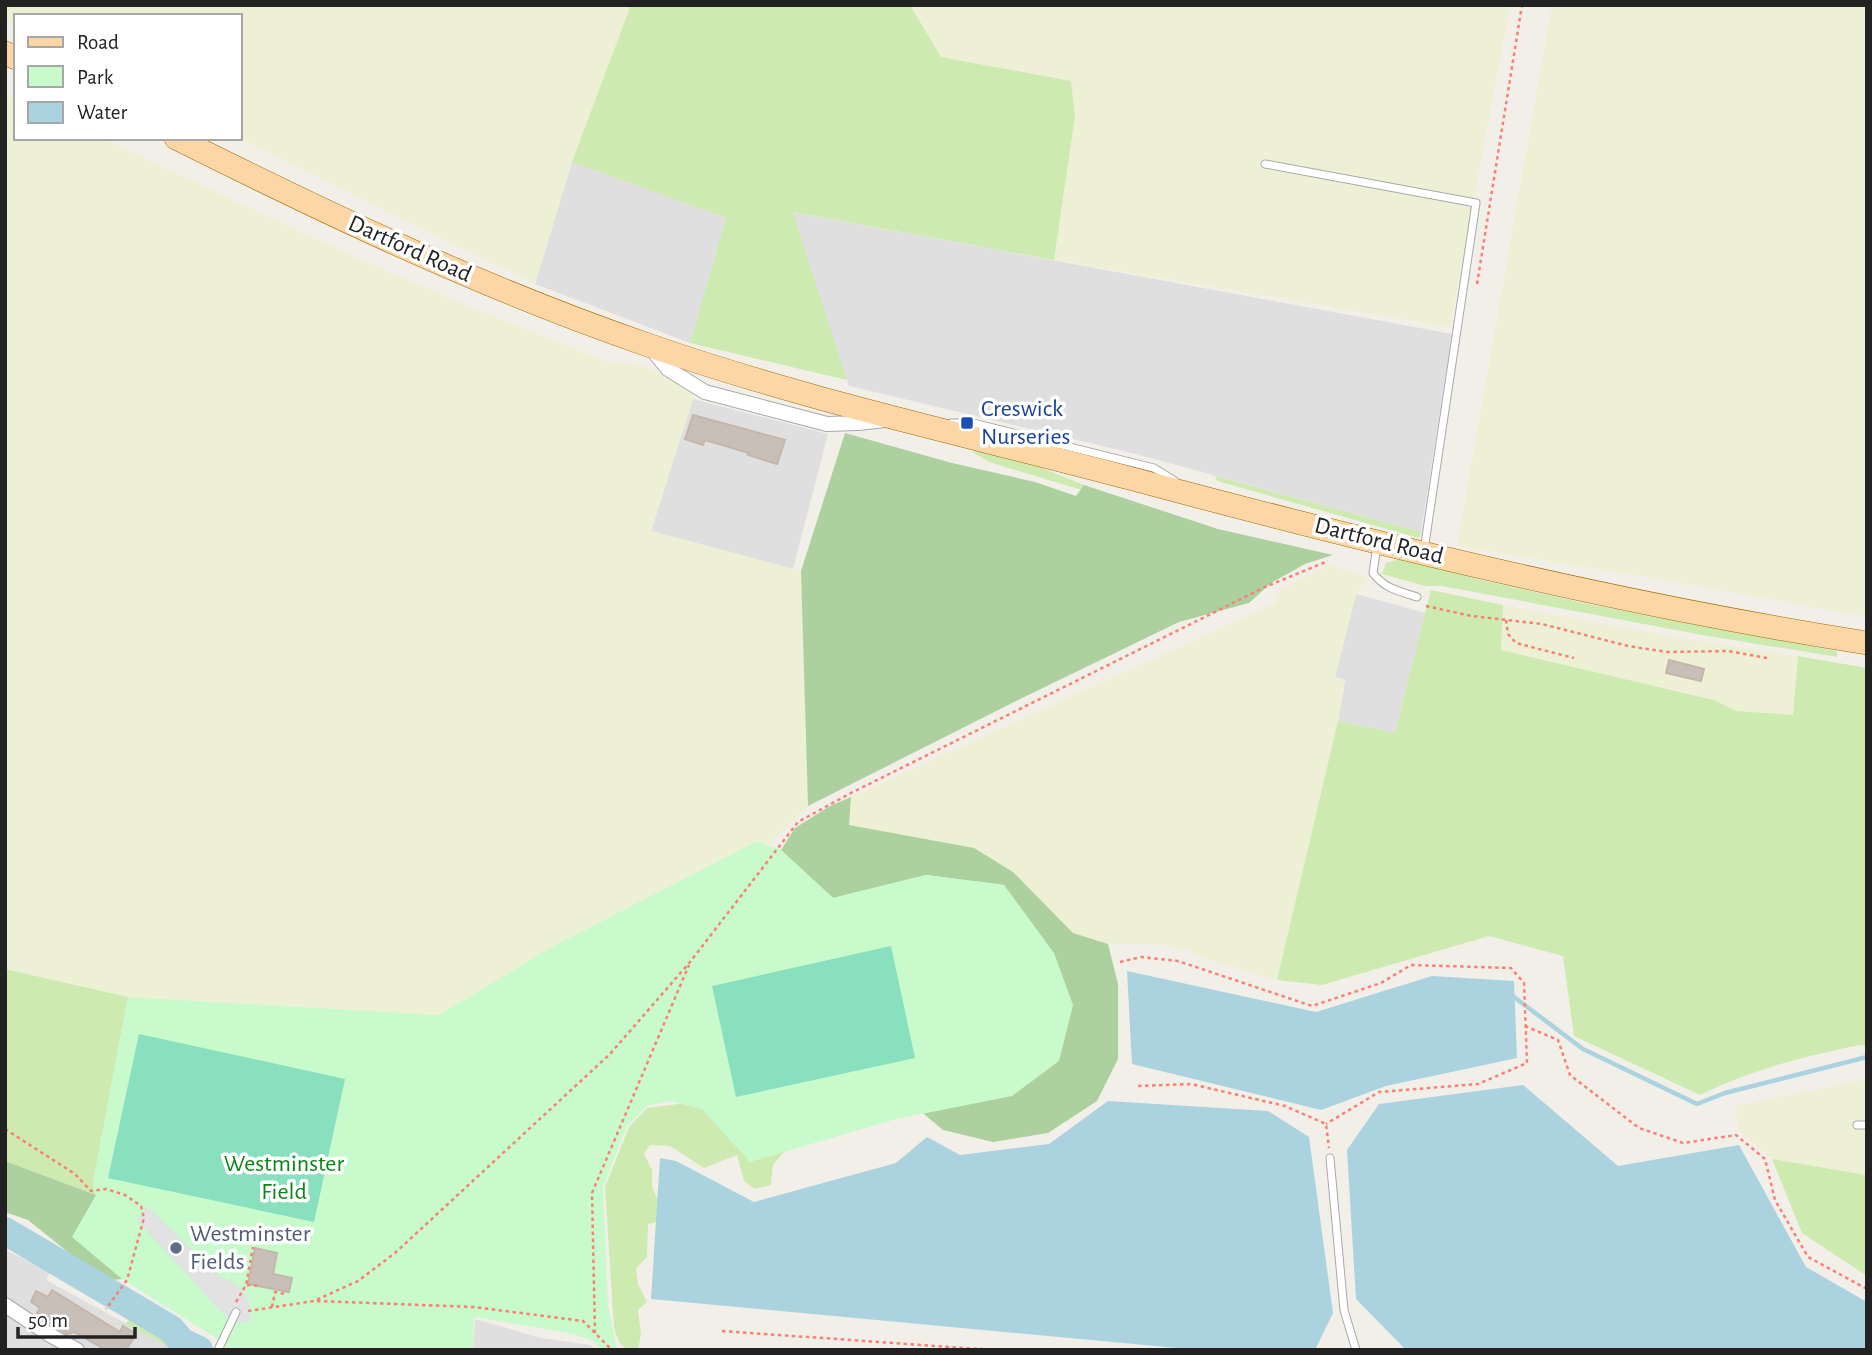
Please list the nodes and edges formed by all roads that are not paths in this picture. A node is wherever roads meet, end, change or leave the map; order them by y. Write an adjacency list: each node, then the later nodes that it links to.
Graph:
1 (180, 140): 3 (main road, Dartford Road)
2 (1265, 164): 4 (lane)
3 (1378, 542): 4 (main road, Dartford Road); 5 (lane)
4 (1423, 552): 6 (main road, Dartford Road)
5 (1417, 597)
6 (1867, 643)
7 (1857, 1125): 8 (lane)
8 (1867, 1125)
9 (1331, 1158): 14 (lane)
10 (5, 1305): 13 (street)
11 (234, 1310): 12 (lane)
12 (219, 1348)
13 (77, 1350)
14 (1356, 1350)

